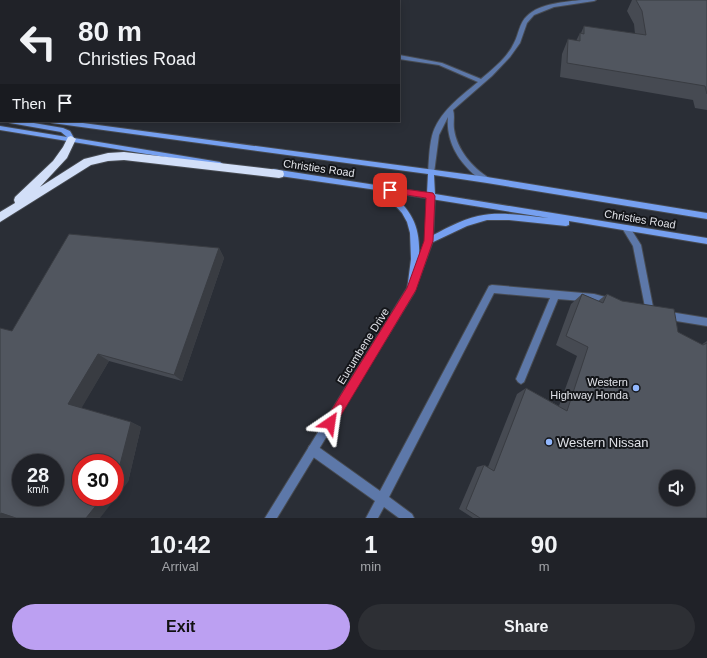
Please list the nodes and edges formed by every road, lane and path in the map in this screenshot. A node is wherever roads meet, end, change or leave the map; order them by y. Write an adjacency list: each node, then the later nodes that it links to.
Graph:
1 (594, 0): 3 (street)
2 (400, 56): 3 (street)
3 (482, 82): 4 (street)
4 (451, 111): 9 (street); 11 (street)
5 (16, 122): 8 (main road)
6 (59, 122): 9 (main road, Christies Road)
7 (0, 128): 8 (main road, Christies Road)
8 (71, 139): 10 (main road, Christies Road); 15 (highway)
9 (431, 172): 11 (main road, Christies Road); 13 (main road)
10 (280, 174): 12 (main road, Christies Road); 15 (highway)
11 (487, 180): 14 (main road, Christies Road)
12 (377, 188): 13 (main road, Christies Road); 19 (main road)
13 (430, 196): 16 (main road, Christies Road); 17 (street, Eucumbene Drive)
14 (707, 216)
15 (0, 217)
16 (626, 228): 17 (main road); 18 (main road, Christies Road); 22 (street)
17 (429, 241): 19 (street, Eucumbene Drive)
18 (707, 241)
19 (412, 290): 24 (street, Eucumbene Drive)
20 (555, 295): 21 (street); 23 (street); 25 (street)
21 (622, 305)
22 (707, 322)
23 (521, 379)
24 (313, 450): 25 (street); 26 (street, Eucumbene Drive)
25 (382, 499): 27 (street); 28 (street)
26 (271, 518)
27 (372, 518)
28 (408, 518)

